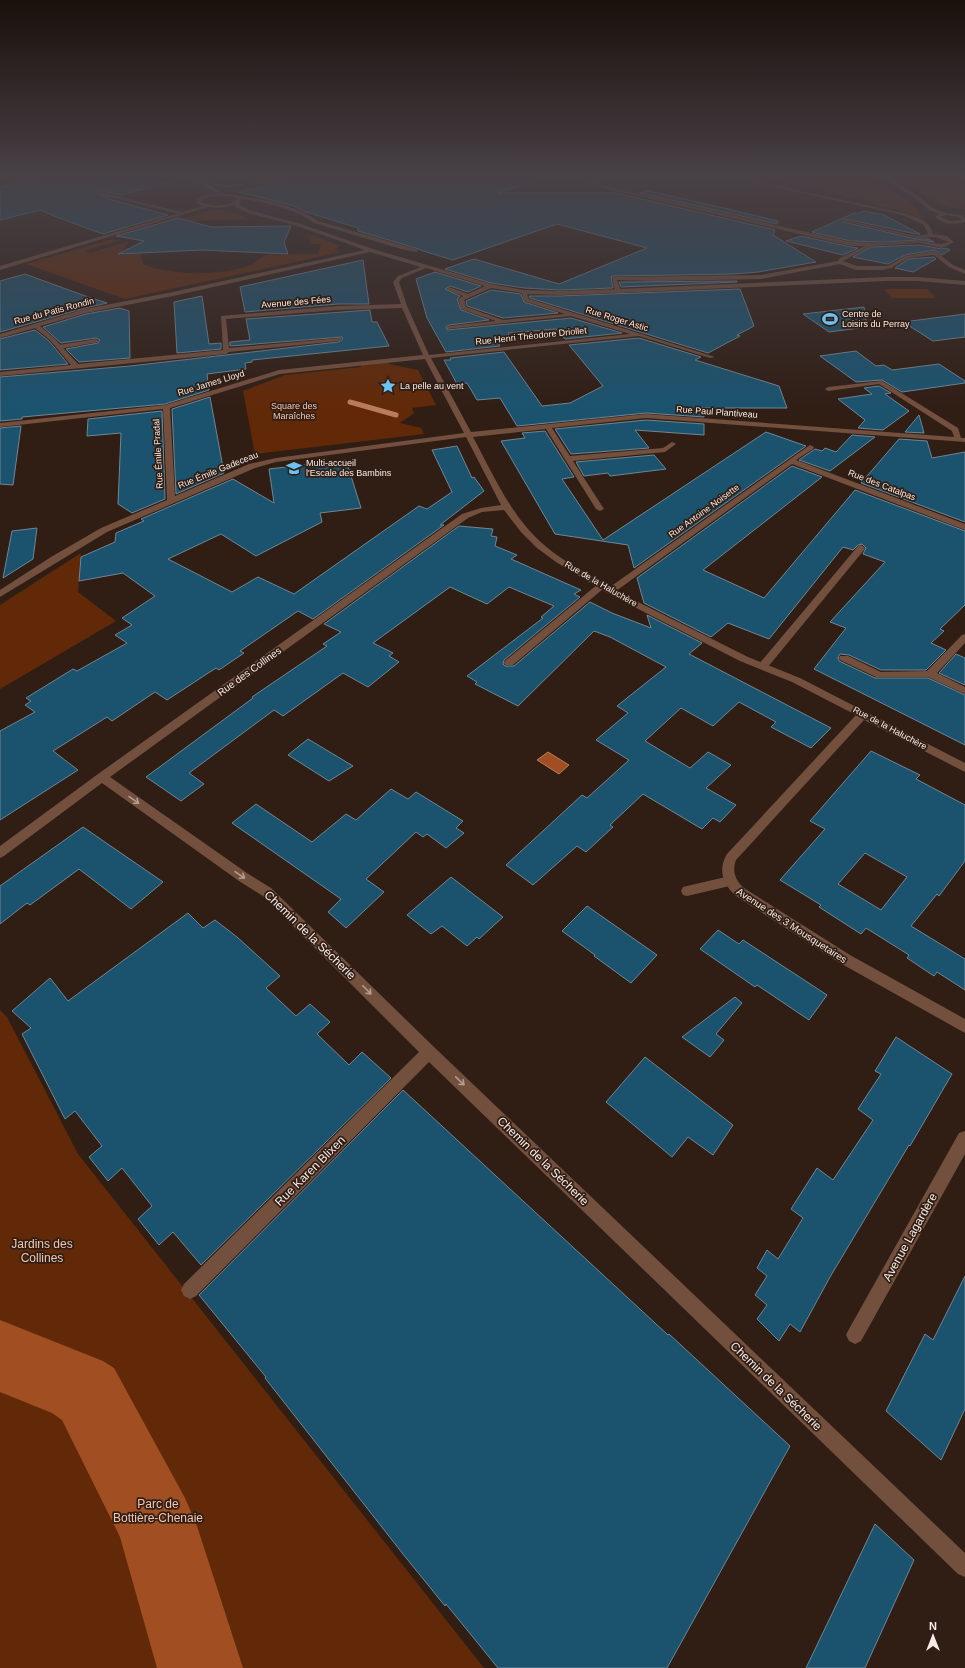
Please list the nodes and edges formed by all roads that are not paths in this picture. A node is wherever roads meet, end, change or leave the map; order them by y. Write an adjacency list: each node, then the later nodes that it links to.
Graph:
1 (51, 253): 8 (street)
2 (358, 253): 21 (street, Rue du Patis Rondin)
3 (380, 253): 7 (street)
4 (855, 253): 6 (street)
5 (935, 253): 6 (street); 9 (street)
6 (840, 262): 10 (street)
7 (425, 267): 13 (street); 18 (street, Rue de la Haluchère)
8 (0, 268)
9 (965, 272)
10 (787, 273): 11 (street); 15 (street)
11 (804, 283): 12 (street); 15 (street)
12 (965, 283)
13 (490, 286): 16 (street); 17 (street)
14 (449, 289): 17 (street)
15 (618, 291): 16 (street)
16 (524, 292): 19 (street, Rue Roger Astic)
17 (469, 296): 20 (street)
18 (404, 306): 28 (street, Avenue des Fées); 29 (street, Rue de la Haluchère)
19 (571, 315): 20 (street); 24 (street, Rue Roger Astic)
20 (507, 322): 22 (street)
21 (35, 325): 25 (street, Rue du Patis Rondin); 27 (street)
22 (449, 328)
23 (98, 333): 27 (street)
24 (637, 335): 29 (street, Rue Henri Théodore Driollet); 30 (street, Rue Roger Astic)
25 (0, 336)
26 (339, 339): 28 (street)
27 (59, 347): 31 (street)
28 (226, 350): 31 (street)
29 (427, 356): 34 (street, Rue James Lloyd); 37 (street, Rue de la Haluchère)
30 (712, 357)
31 (76, 366): 32 (street)
32 (0, 374)
33 (828, 389): 38 (street)
34 (166, 407): 35 (street, Rue James Lloyd); 43 (street, Rue Émile Pradal)
35 (0, 425)
36 (548, 427): 37 (street, Rue Paul Plantiveau); 38 (street, Rue Paul Plantiveau); 41 (street)
37 (467, 435): 43 (street, Rue Émile Gadeceau); 44 (street, Rue de la Haluchère)
38 (962, 439)
39 (672, 444): 41 (street)
40 (810, 447): 42 (street, Rue Antoine Noisette)
41 (567, 460): 45 (street)
42 (791, 461): 46 (street, Rue des Catalpas); 48 (street, Rue Antoine Noisette)
43 (171, 500): 49 (street, Rue Émile Gadeceau)
44 (506, 507): 48 (street, Rue de la Haluchère); 58 (street, Rue des Collines)
45 (600, 509)
46 (965, 528)
47 (862, 548): 53 (street)
48 (605, 589): 52 (street, Rue Antoine Noisette); 53 (street, Rue de la Haluchère)
49 (0, 594)
50 (965, 637): 54 (street)
51 (844, 658): 54 (street)
52 (509, 663)
53 (763, 666): 56 (street, Rue de la Haluchère)
54 (930, 674): 55 (street)
55 (965, 691)
56 (863, 714): 57 (street, Rue de la Haluchère); 60 (street, Avenue des 3 Mousquetaires)
57 (965, 768)
58 (102, 777): 59 (street, Rue des Collines); 63 (street, Chemin de la Sécherie, one-way to 63)
59 (0, 853)
60 (730, 881): 61 (street); 62 (street, Avenue des 3 Mousquetaires)
61 (687, 891)
62 (965, 1026)
63 (429, 1052): 65 (street, Rue Karen Blixen); 67 (street, Chemin de la Sécherie, one-way to 67)
64 (965, 1139): 66 (street, Avenue Lagardère)
65 (190, 1290)
66 (855, 1335)
67 (965, 1567)

